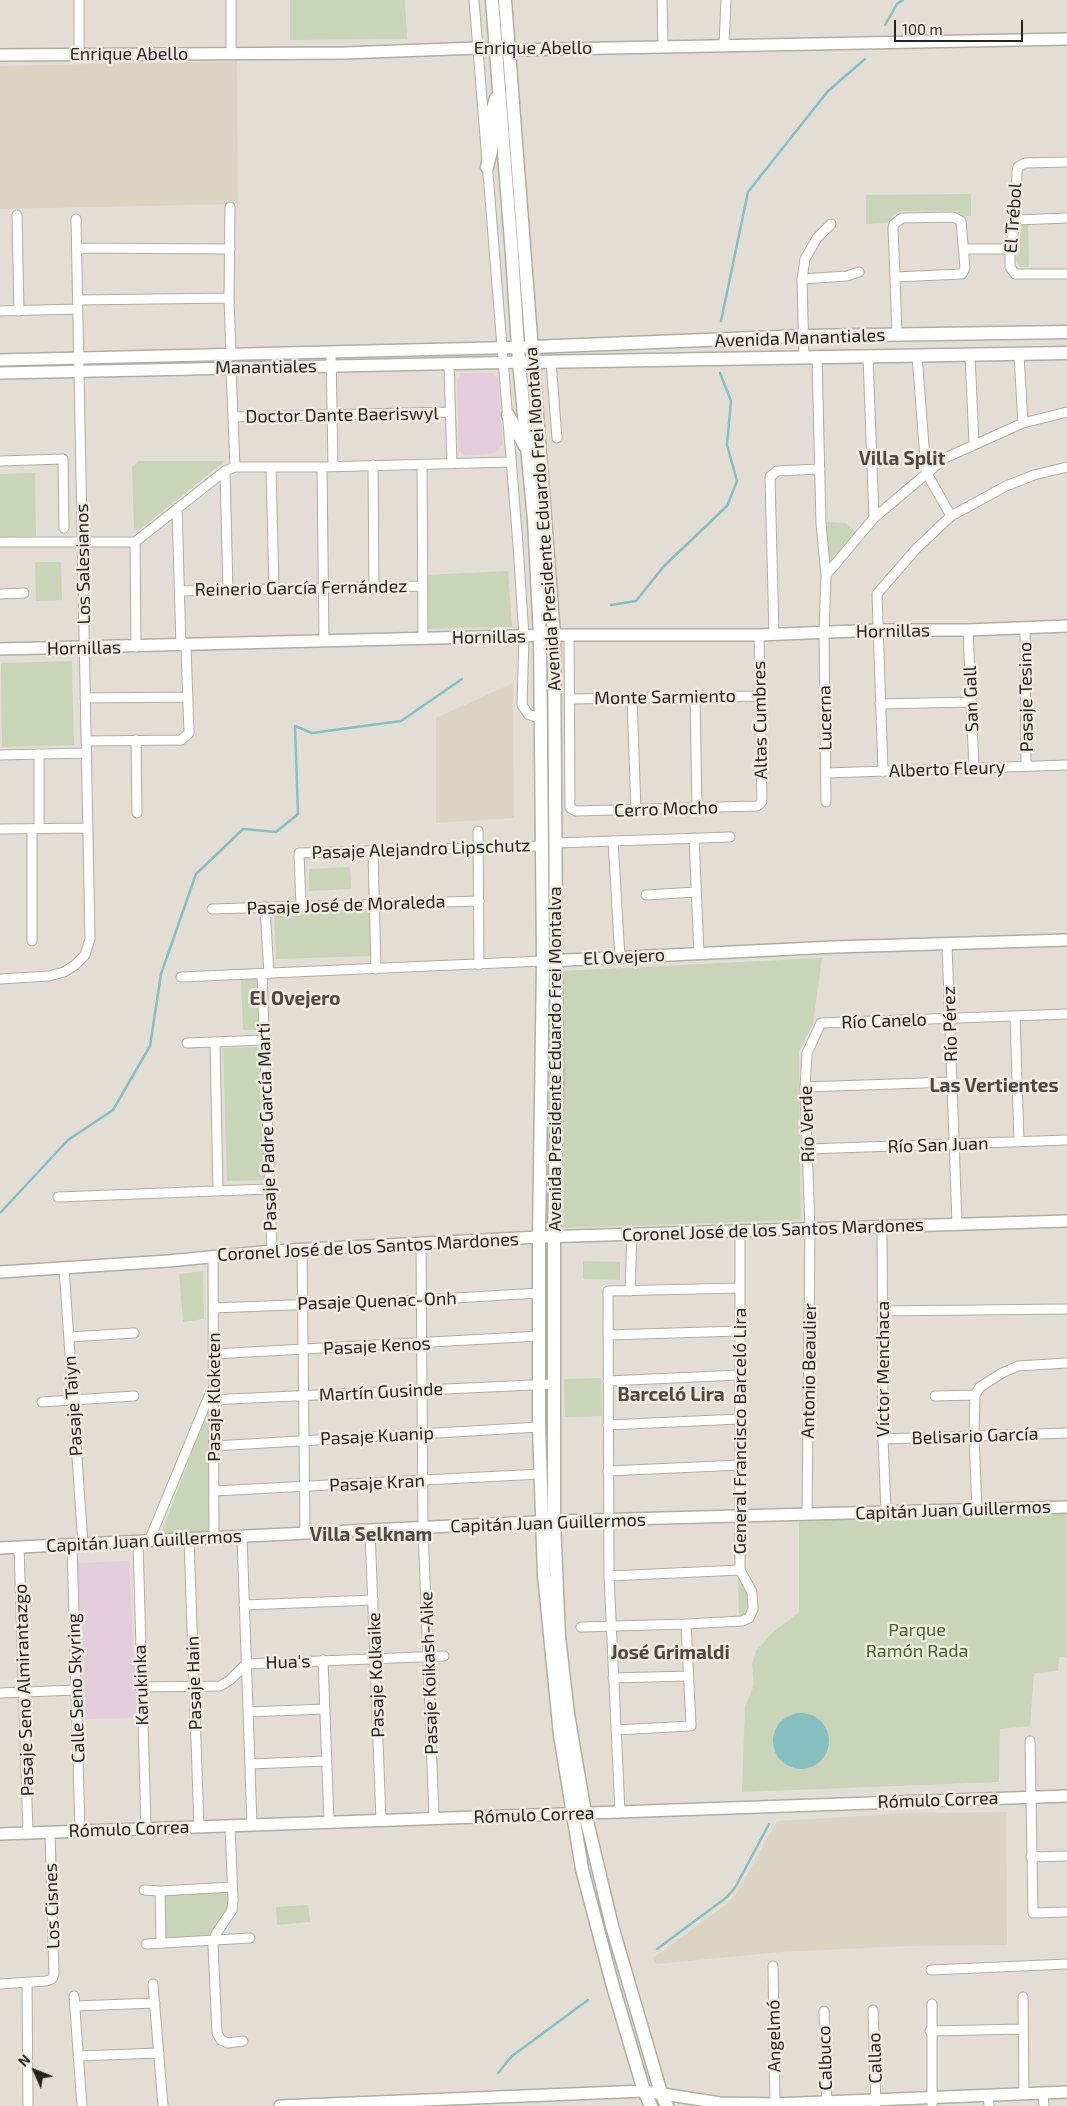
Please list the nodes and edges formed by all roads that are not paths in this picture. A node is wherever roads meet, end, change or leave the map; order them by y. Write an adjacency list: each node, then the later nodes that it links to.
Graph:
1 (79, 0): 14 (street)
2 (231, 0): 15 (street)
3 (474, 0): 11 (street, Avenida Presidente Eduardo Frei Montalva)
4 (492, 0): 12 (main road, Avenida Presidente Eduardo Frei Montalva)
5 (505, 0): 13 (main road, Avenida Presidente Eduardo Frei Montalva)
6 (662, 0): 10 (street)
7 (726, 0): 9 (street)
8 (1067, 39): 9 (street, Enrique Abello)
9 (724, 46): 10 (street, Enrique Abello)
10 (663, 47): 13 (street, Enrique Abello)
11 (478, 48): 12 (street, Enrique Abello); 15 (street, Enrique Abello); 19 (street, Avenida Presidente Eduardo Frei Montalva)
12 (496, 49): 13 (street, Enrique Abello); 17 (main road, Avenida Presidente Eduardo Frei Montalva)
13 (509, 50): 42 (main road, Avenida Presidente Eduardo Frei Montalva)
14 (79, 54): 15 (street, Enrique Abello); 16 (street, Enrique Abello)
15 (231, 54)
16 (0, 55)
17 (499, 89): 19 (main road); 41 (main road, Avenida Presidente Eduardo Frei Montalva)
18 (1067, 162): 24 (street, El Trébol)
19 (487, 167): 43 (street, Avenida Presidente Eduardo Frei Montalva)
20 (230, 207): 27 (street)
21 (17, 215): 36 (street)
22 (1067, 218): 24 (street)
23 (76, 219): 26 (street, Los Salesianos)
24 (1016, 220): 29 (street, El Trébol)
25 (831, 224): 33 (street)
26 (77, 248): 27 (street); 35 (street, Los Salesianos)
27 (230, 248): 34 (street)
28 (965, 249): 29 (street); 32 (street); 32 (street)
29 (1010, 249): 31 (street, El Trébol)
30 (859, 272): 33 (street)
31 (1067, 274)
32 (895, 277): 39 (street)
33 (802, 279): 40 (street)
34 (229, 298): 35 (street); 46 (street)
35 (78, 305): 36 (street); 53 (street, Los Salesianos)
36 (19, 310): 37 (street)
37 (0, 311)
38 (1067, 332): 39 (main road, Avenida Manantiales)
39 (897, 335): 40 (main road, Avenida Manantiales)
40 (804, 336): 42 (main road, Avenida Manantiales); 52 (street)
41 (518, 347): 42 (street, Manantiales); 43 (street, Manantiales); 56 (main road, Avenida Presidente Eduardo Frei Montalva)
42 (532, 347): 57 (main road, Avenida Presidente Eduardo Frei Montalva)
43 (501, 348): 44 (street, Manantiales); 55 (street, Avenida Presidente Eduardo Frei Montalva)
44 (331, 352): 46 (street, Manantiales); 60 (street)
45 (1067, 353): 48 (main road, Avenida Manantiales)
46 (231, 354): 53 (street, Manantiales)
47 (970, 355): 48 (main road, Avenida Manantiales); 51 (main road, Avenida Manantiales); 71 (street)
48 (1019, 355): 69 (street)
49 (818, 356): 50 (main road, Avenida Manantiales); 52 (main road, Avenida Manantiales); 83 (street, Lucerna)
50 (868, 356): 51 (main road, Avenida Manantiales); 88 (street)
51 (917, 356): 85 (street)
52 (804, 357): 58 (main road, Avenida Manantiales)
53 (79, 358): 54 (street, Manantiales); 62 (street, Los Salesianos)
54 (0, 360)
55 (502, 362): 56 (street, Manantiales); 59 (street, Manantiales); 67 (street, Avenida Presidente Eduardo Frei Montalva)
56 (519, 362): 57 (street, Manantiales); 72 (main road, Avenida Presidente Eduardo Frei Montalva)
57 (533, 362): 58 (main road, Avenida Manantiales); 107 (main road, Avenida Presidente Eduardo Frei Montalva)
58 (551, 362): 70 (street)
59 (449, 364): 60 (street, Manantiales); 64 (street)
60 (331, 366): 61 (street, Manantiales); 66 (street)
61 (231, 368): 62 (street, Manantiales); 68 (street)
62 (79, 371): 63 (street, Manantiales); 90 (street, Los Salesianos)
63 (0, 373)
64 (450, 412): 66 (street, Doctor Dante Baeriswyl); 75 (street)
65 (1067, 412): 69 (street)
66 (332, 415): 68 (street, Doctor Dante Baeriswyl); 79 (street)
67 (508, 416): 72 (main road); 74 (street, Avenida Presidente Eduardo Frei Montalva)
68 (233, 417): 78 (street)
69 (1023, 423): 71 (street)
70 (557, 438)
71 (974, 444): 85 (street)
72 (527, 449): 112 (main road, Avenida Presidente Eduardo Frei Montalva)
73 (0, 461): 89 (street)
74 (511, 462): 75 (street); 111 (street, Avenida Presidente Eduardo Frei Montalva)
75 (452, 464): 77 (street)
76 (373, 465): 77 (street); 79 (street); 95 (street)
77 (422, 465): 94 (street)
78 (235, 466): 81 (street); 84 (street)
79 (333, 466): 82 (street)
80 (1067, 466): 87 (street)
81 (272, 467): 82 (street); 97 (street)
82 (322, 467): 96 (street)
83 (820, 469): 93 (street, Lucerna); 110 (street)
84 (225, 471): 86 (street); 98 (street)
85 (926, 472): 87 (street); 88 (street)
86 (177, 508): 92 (street); 99 (street)
87 (951, 516): 104 (street)
88 (874, 518): 93 (street)
89 (64, 528)
90 (82, 541): 91 (street); 92 (street); 117 (street, Los Salesianos)
91 (0, 542)
92 (135, 542): 116 (street)
93 (826, 575): 106 (street, Lucerna)
94 (422, 586): 95 (street, Reinerio García Fernández); 113 (street)
95 (374, 587): 96 (street, Reinerio García Fernández)
96 (323, 588): 97 (street, Reinerio García Fernández); 114 (street)
97 (274, 589): 98 (street, Reinerio García Fernández)
98 (228, 590): 99 (street, Reinerio García Fernández)
99 (180, 591): 115 (street)
100 (24, 593): 101 (street)
101 (0, 594)
102 (1067, 626): 103 (street, Hornillas)
103 (1025, 628): 105 (street, Hornillas); 134 (street, Pasaje Tesino)
104 (878, 630): 105 (street, Hornillas); 106 (street, Hornillas); 126 (street)
105 (968, 630): 125 (street, San Gall)
106 (824, 633): 110 (street, Hornillas); 136 (street, Lucerna)
107 (554, 635): 108 (street, Hornillas); 112 (street, Hornillas); 151 (main road, Avenida Presidente Eduardo Frei Montalva)
108 (569, 635): 109 (street, Hornillas); 123 (street, Avenida Presidente Eduardo Frei Montalva)
109 (759, 635): 110 (street, Hornillas); 119 (street, Altas Cumbres)
110 (774, 635)
111 (524, 636): 112 (street, Hornillas); 113 (street, Hornillas); 127 (street, Avenida Presidente Eduardo Frei Montalva)
112 (540, 636): 127 (main road, Avenida Presidente Eduardo Frei Montalva)
113 (423, 638): 114 (street, Hornillas)
114 (324, 641): 115 (street, Hornillas)
115 (184, 646): 116 (street, Hornillas); 120 (street)
116 (136, 647): 117 (street, Hornillas)
117 (84, 648): 118 (street, Hornillas); 122 (street, Los Salesianos)
118 (0, 649)
119 (759, 696): 121 (street, Monte Sarmiento); 139 (street, Altas Cumbres)
120 (188, 697): 122 (street); 129 (street)
121 (694, 697): 124 (street, Monte Sarmiento); 140 (street)
122 (85, 698): 128 (street, Los Salesianos)
123 (570, 699): 124 (street, Monte Sarmiento); 141 (street, Avenida Presidente Eduardo Frei Montalva)
124 (632, 699): 142 (street)
125 (971, 702): 126 (street); 135 (street, San Gall)
126 (880, 704): 137 (street)
127 (541, 718): 152 (main road, Avenida Presidente Eduardo Frei Montalva)
128 (86, 740): 129 (street); 131 (street, Los Salesianos)
129 (136, 740): 143 (street)
130 (39, 754): 131 (street); 132 (street); 146 (street)
131 (86, 754): 144 (street, Los Salesianos)
132 (0, 755)
133 (1067, 765): 134 (street, Alberto Fleury)
134 (1026, 766): 135 (street, Alberto Fleury)
135 (974, 768): 137 (street, Alberto Fleury)
136 (826, 772): 137 (street, Alberto Fleury); 138 (street, Lucerna)
137 (883, 772)
138 (826, 802)
139 (760, 804): 140 (street, Cerro Mocho)
140 (697, 808): 142 (street, Cerro Mocho)
141 (571, 809): 142 (street, Cerro Mocho)
142 (636, 811)
143 (137, 813)
144 (88, 828): 146 (street); 172 (street, Los Salesianos)
145 (0, 829): 146 (street)
146 (35, 829): 163 (street)
147 (478, 831): 153 (street)
148 (730, 837): 149 (street, Pasaje Alejandro Lipschutz)
149 (694, 838): 150 (street, Pasaje Alejandro Lipschutz); 155 (street)
150 (613, 841): 151 (street, Pasaje Alejandro Lipschutz); 166 (street)
151 (556, 843): 167 (main road, Avenida Presidente Eduardo Frei Montalva)
152 (542, 846): 153 (street, Pasaje Alejandro Lipschutz); 167 (main road, Avenida Presidente Eduardo Frei Montalva)
153 (477, 848): 154 (street, Pasaje Alejandro Lipschutz); 157 (street)
154 (373, 850): 158 (street); 160 (street, Pasaje Alejandro Lipschutz)
155 (696, 892): 156 (street); 165 (street)
156 (646, 894)
157 (479, 901): 158 (street, Pasaje José de Moraleda); 168 (street)
158 (375, 905): 160 (street, Pasaje José de Moraleda); 169 (street)
159 (265, 907): 160 (street, Pasaje José de Moraleda); 161 (street, Pasaje José de Moraleda); 170 (street, Pasaje Padre García Marti)
160 (301, 907)
161 (212, 909)
162 (1067, 940): 164 (street, El Ovejero)
163 (32, 942)
164 (947, 944): 165 (street, El Ovejero); 175 (street, Río Pérez)
165 (699, 954): 166 (street, El Ovejero)
166 (620, 958): 167 (street, El Ovejero)
167 (550, 961): 168 (street, El Ovejero); 195 (main road, Avenida Presidente Eduardo Frei Montalva); 196 (main road, Avenida Presidente Eduardo Frei Montalva)
168 (479, 964): 169 (street, El Ovejero)
169 (376, 969): 170 (street, El Ovejero)
170 (266, 974): 171 (street, El Ovejero); 177 (street, Pasaje Padre García Marti)
171 (181, 977)
172 (0, 979)
173 (1067, 1014): 174 (street, Río Canelo)
174 (1015, 1016): 175 (street, Río Canelo); 183 (street)
175 (949, 1018): 176 (street, Río Canelo); 180 (street, Río Pérez)
176 (821, 1023): 181 (street, Río Verde)
177 (264, 1040): 178 (street); 186 (street, Pasaje Padre García Marti)
178 (215, 1042): 179 (street); 187 (street)
179 (187, 1043)
180 (952, 1082): 181 (street); 184 (street, Río Pérez)
181 (805, 1087): 185 (street, Río Verde)
182 (1067, 1140): 183 (street, Río San Juan)
183 (1019, 1142): 184 (street, Río San Juan)
184 (954, 1144): 185 (street, Río San Juan); 190 (street, Río Pérez)
185 (808, 1150): 192 (street, Río Verde)
186 (268, 1189): 187 (street); 198 (street, Pasaje Padre García Marti)
187 (218, 1191): 188 (street)
188 (58, 1197)
189 (1067, 1221): 190 (street, Coronel José de los Santos Mardones)
190 (956, 1224): 191 (street, Coronel José de los Santos Mardones)
191 (882, 1226): 192 (street, Coronel José de los Santos Mardones); 210 (street, Víctor Menchaca)
192 (810, 1229): 193 (street, Coronel José de los Santos Mardones); 250 (street, Antonio Beaulier)
193 (740, 1231): 194 (street, Coronel José de los Santos Mardones); 203 (street, General Francisco Barceló Lira)
194 (632, 1234): 195 (street, Coronel José de los Santos Mardones); 204 (street)
195 (554, 1236): 196 (street, Coronel José de los Santos Mardones); 222 (main road, Avenida Presidente Eduardo Frei Montalva)
196 (539, 1237): 197 (street, Coronel José de los Santos Mardones); 205 (main road, Avenida Presidente Eduardo Frei Montalva)
197 (421, 1243): 199 (street, Coronel José de los Santos Mardones); 206 (street, Pasaje Koikash-Aike)
198 (272, 1250): 199 (street, Coronel José de los Santos Mardones); 200 (street, Coronel José de los Santos Mardones)
199 (302, 1250): 207 (street)
200 (213, 1256): 201 (street, Coronel José de los Santos Mardones); 208 (street, Pasaje Kloketen)
201 (64, 1268): 202 (street, Coronel José de los Santos Mardones); 215 (street, Pasaje Taiyn)
202 (0, 1272)
203 (740, 1288): 204 (street); 211 (street, General Francisco Barceló Lira)
204 (630, 1291): 213 (street)
205 (540, 1293): 206 (street, Pasaje Quenac-Onh); 214 (main road, Avenida Presidente Eduardo Frei Montalva)
206 (421, 1300): 207 (street, Pasaje Quenac-Onh); 216 (street, Pasaje Koikash-Aike)
207 (303, 1304): 208 (street, Pasaje Quenac-Onh); 217 (street)
208 (214, 1308): 218 (street, Pasaje Kloketen)
209 (1067, 1309): 210 (street)
210 (882, 1311): 238 (street, Víctor Menchaca)
211 (739, 1331): 213 (street); 220 (street, General Francisco Barceló Lira)
212 (134, 1333): 215 (street)
213 (608, 1335): 221 (street)
214 (540, 1336): 216 (street, Pasaje Kenos); 223 (main road, Avenida Presidente Eduardo Frei Montalva)
215 (69, 1338): 229 (street, Pasaje Taiyn)
216 (422, 1343): 217 (street, Pasaje Kenos); 224 (street, Pasaje Koikash-Aike)
217 (303, 1349): 218 (street, Pasaje Kenos); 227 (street)
218 (214, 1354): 230 (street, Pasaje Kloketen)
219 (1067, 1363): 225 (street)
220 (739, 1375): 221 (street); 232 (street, General Francisco Barceló Lira)
221 (608, 1381): 233 (street)
222 (554, 1384): 223 (street, Martín Gusinde); 253 (main road, Avenida Presidente Eduardo Frei Montalva)
223 (540, 1385): 224 (street, Martín Gusinde); 234 (main road, Avenida Presidente Eduardo Frei Montalva)
224 (422, 1390): 227 (street, Martín Gusinde); 236 (street, Pasaje Koikash-Aike)
225 (975, 1395): 228 (street); 237 (street)
226 (134, 1396): 229 (street)
227 (304, 1396): 230 (street, Martín Gusinde); 239 (street)
228 (936, 1396)
229 (73, 1400): 231 (street); 262 (street, Pasaje Taiyn)
230 (211, 1400): 240 (street, Pasaje Kloketen); 261 (street)
231 (42, 1402)
232 (739, 1419): 233 (street); 241 (street, General Francisco Barceló Lira)
233 (608, 1425): 242 (street)
234 (539, 1427): 236 (street, Pasaje Kuanip); 243 (main road, Avenida Presidente Eduardo Frei Montalva)
235 (1067, 1433): 237 (street, Belisario García)
236 (423, 1434): 239 (street, Pasaje Kuanip); 244 (street, Pasaje Koikash-Aike)
237 (974, 1437): 238 (street, Belisario García); 248 (street)
238 (883, 1439): 249 (street, Víctor Menchaca)
239 (304, 1440): 240 (street, Pasaje Kuanip); 245 (street)
240 (214, 1446): 246 (street, Pasaje Kloketen)
241 (740, 1465): 242 (street); 251 (street, General Francisco Barceló Lira)
242 (608, 1471): 252 (street)
243 (540, 1474): 244 (street, Pasaje Kran); 254 (main road, Avenida Presidente Eduardo Frei Montalva)
244 (423, 1480): 245 (street, Pasaje Kran); 255 (street, Pasaje Koikash-Aike)
245 (304, 1486): 246 (street, Pasaje Kran); 257 (street)
246 (214, 1491): 259 (street, Pasaje Kloketen)
247 (1067, 1507): 248 (street, Capitán Juan Guillermos)
248 (977, 1510): 249 (street, Capitán Juan Guillermos)
249 (886, 1512): 250 (street, Capitán Juan Guillermos)
250 (807, 1514): 251 (street, Capitán Juan Guillermos)
251 (740, 1516): 252 (street, Capitán Juan Guillermos); 265 (street, General Francisco Barceló Lira)
252 (608, 1520): 253 (street, Capitán Juan Guillermos); 266 (street)
253 (554, 1521): 254 (street, Capitán Juan Guillermos); 293 (main road, Avenida Presidente Eduardo Frei Montalva)
254 (541, 1522): 255 (street, Capitán Juan Guillermos); 293 (main road, Avenida Presidente Eduardo Frei Montalva)
255 (423, 1528): 256 (street, Capitán Juan Guillermos); 272 (street, Pasaje Koikash-Aike)
256 (370, 1530): 257 (street, Capitán Juan Guillermos); 267 (street, Pasaje Kolkaike)
257 (305, 1533): 258 (street, Capitán Juan Guillermos)
258 (242, 1536): 259 (street, Capitán Juan Guillermos); 268 (street)
259 (214, 1538): 260 (street, Capitán Juan Guillermos)
260 (189, 1539): 261 (street, Capitán Juan Guillermos); 279 (street, Pasaje Hain)
261 (143, 1541): 262 (street, Capitán Juan Guillermos); 280 (street, Karukinka)
262 (78, 1544): 263 (street, Capitán Juan Guillermos); 281 (street, Calle Seno Skyring)
263 (20, 1547): 264 (street, Capitán Juan Guillermos); 282 (street, Pasaje Seno Almirantazgo)
264 (0, 1548)
265 (740, 1570): 266 (street); 269 (street, General Francisco Barceló Lira)
266 (609, 1576): 270 (street)
267 (373, 1600): 268 (street); 274 (street, Pasaje Kolkaike)
268 (244, 1605): 276 (street)
269 (686, 1624): 270 (street); 277 (street)
270 (612, 1626): 271 (street); 278 (street)
271 (581, 1627)
272 (428, 1656): 273 (street, Hua's); 274 (street, Hua's); 294 (street, Pasaje Koikash-Aike)
273 (444, 1656)
274 (375, 1658): 275 (street, Hua's); 295 (street, Pasaje Kolkaike)
275 (323, 1660): 276 (street, Hua's); 284 (street)
276 (246, 1664): 279 (street, Hua's); 285 (street)
277 (688, 1676): 278 (street); 286 (street)
278 (613, 1678): 286 (street)
279 (195, 1686): 280 (street, Hua's); 299 (street, Pasaje Hain)
280 (140, 1687): 300 (street, Karukinka)
281 (76, 1690): 282 (street); 301 (street, Calle Seno Skyring)
282 (24, 1692): 283 (street); 303 (street, Pasaje Seno Almirantazgo)
283 (0, 1693)
284 (324, 1709): 285 (street); 288 (street)
285 (248, 1712): 289 (street)
286 (616, 1730): 292 (street)
287 (1030, 1741): 291 (street)
288 (326, 1761): 289 (street); 296 (street)
289 (250, 1764): 298 (street)
290 (1067, 1796): 291 (street, Rómulo Correa)
291 (1030, 1797): 292 (street, Rómulo Correa); 306 (street)
292 (620, 1812): 293 (street, Rómulo Correa)
293 (578, 1813): 294 (street, Rómulo Correa); 333 (main road, Avenida Presidente Eduardo Frei Montalva); 335 (main road, Avenida Presidente Eduardo Frei Montalva)
294 (434, 1818): 295 (street, Rómulo Correa)
295 (381, 1820): 296 (street, Rómulo Correa)
296 (329, 1822): 298 (street, Rómulo Correa)
297 (230, 1825): 298 (street, Rómulo Correa); 299 (street, Rómulo Correa); 307 (street)
298 (252, 1825)
299 (199, 1826): 300 (street, Rómulo Correa)
300 (146, 1828): 301 (street, Rómulo Correa)
301 (80, 1831): 302 (street, Rómulo Correa)
302 (50, 1832): 303 (street, Rómulo Correa); 318 (street, Los Cisnes)
303 (28, 1833): 304 (street, Rómulo Correa)
304 (0, 1834)
305 (1067, 1856): 306 (street)
306 (1032, 1857): 310 (street)
307 (232, 1887): 309 (street); 312 (street)
308 (144, 1890): 309 (street)
309 (160, 1891): 313 (street)
310 (1067, 1912)
311 (250, 1938): 312 (street)
312 (214, 1939): 313 (street); 330 (street)
313 (161, 1942): 314 (street)
314 (146, 1944)
315 (1067, 1964): 317 (street)
316 (773, 1966): 342 (street, Angelmó)
317 (932, 1970)
318 (27, 1982): 319 (street); 343 (street)
319 (0, 1984)
320 (153, 1984): 323 (street)
321 (74, 1996): 325 (street)
322 (1023, 1996): 328 (street)
323 (155, 2003): 325 (street); 331 (street)
324 (932, 2004): 329 (street)
325 (75, 2006): 332 (street)
326 (873, 2010): 340 (street, Callao)
327 (824, 2011): 341 (street, Calbuco)
328 (1023, 2029): 329 (street); 337 (street)
329 (930, 2031): 339 (street)
330 (243, 2042)
331 (159, 2053): 332 (street); 345 (street)
332 (78, 2056): 344 (street)
333 (644, 2091): 335 (street); 346 (street); 347 (main road, Avenida Presidente Eduardo Frei Montalva)
334 (1067, 2092): 336 (street)
335 (661, 2093): 342 (street); 348 (main road, Avenida Presidente Eduardo Frei Montalva)
336 (1043, 2093): 337 (street); 349 (street)
337 (1024, 2094): 338 (street)
338 (988, 2100): 339 (street)
339 (932, 2102): 340 (street)
340 (876, 2103): 341 (street)
341 (827, 2104): 342 (street)
342 (775, 2105)
343 (28, 2106)
344 (82, 2106)
345 (163, 2106)
346 (280, 2106)
347 (651, 2106)
348 (667, 2106)
349 (1044, 2106)

